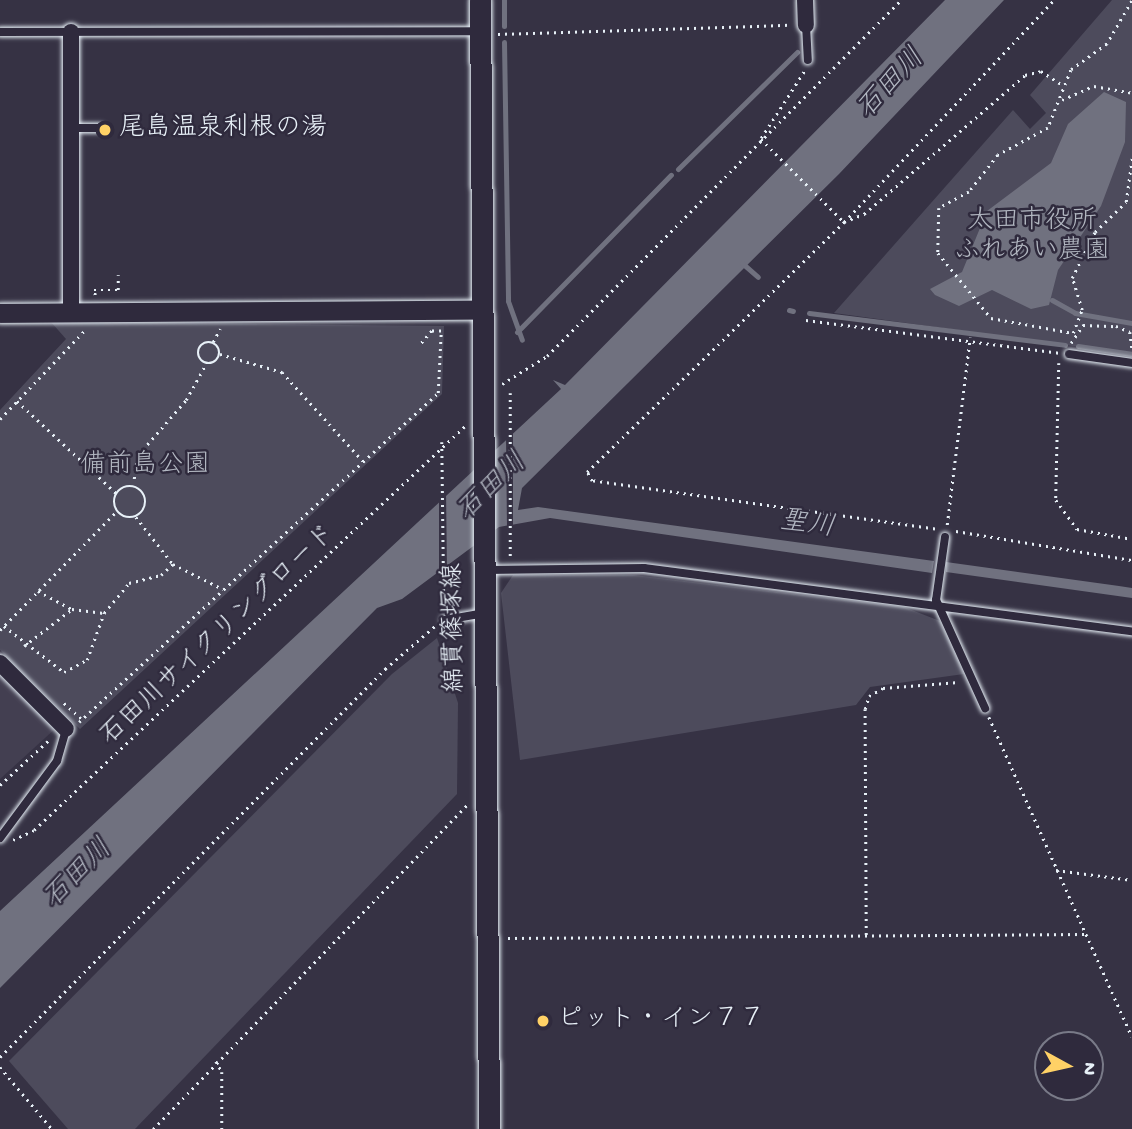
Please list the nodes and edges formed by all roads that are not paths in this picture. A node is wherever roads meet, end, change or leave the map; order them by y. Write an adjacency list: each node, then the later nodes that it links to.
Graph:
1 (480, 0): 6 (main road, 綿貫篠塚線)
2 (805, 0): 3 (street)
3 (806, 25): 7 (lane)
4 (0, 32): 5 (lane)
5 (71, 32): 6 (lane); 8 (street)
6 (480, 32): 10 (main road, 綿貫篠塚線)
7 (808, 60)
8 (72, 128): 9 (lane); 12 (street)
9 (101, 128)
10 (482, 310): 12 (street); 16 (main road, 綿貫篠塚線)
11 (0, 313): 12 (street)
12 (71, 313)
13 (1064, 353): 14 (lane)
14 (1132, 363)
15 (946, 534): 17 (lane)
16 (483, 565): 17 (lane); 18 (main road, 綿貫篠塚線)
17 (939, 610): 20 (lane); 22 (lane)
18 (483, 613): 19 (lane); 25 (main road, 綿貫篠塚線)
19 (445, 620)
20 (1132, 631)
21 (0, 663): 23 (street)
22 (985, 708)
23 (66, 729): 24 (lane)
24 (4, 839)
25 (489, 1129)

